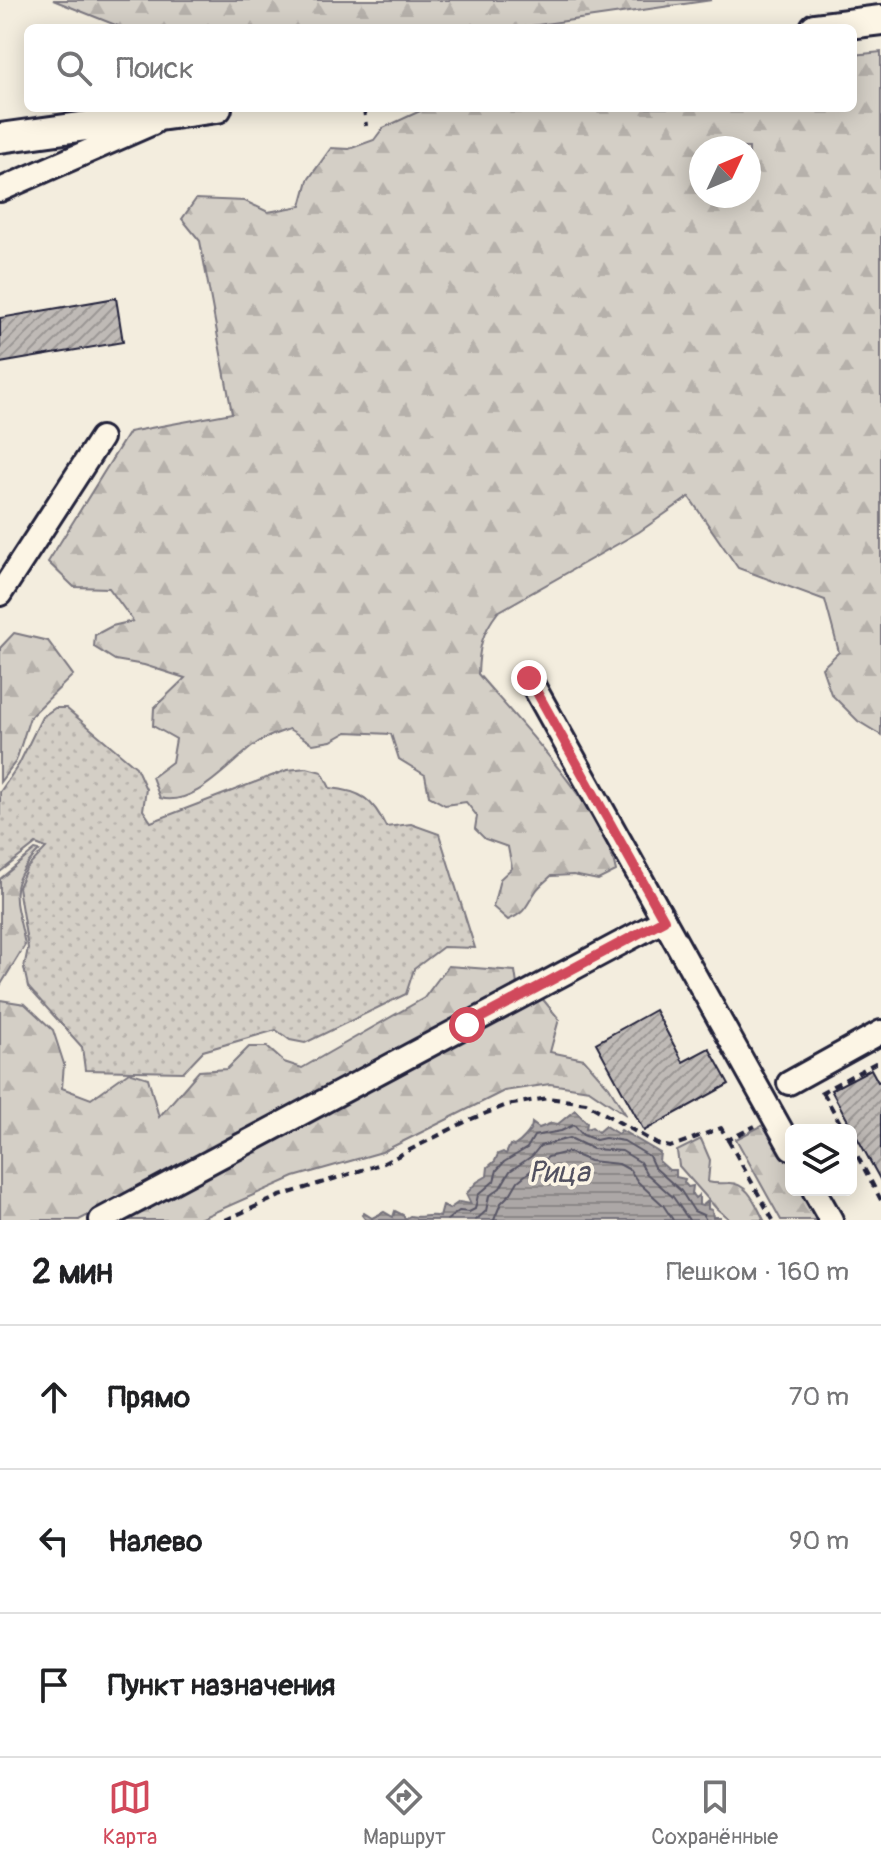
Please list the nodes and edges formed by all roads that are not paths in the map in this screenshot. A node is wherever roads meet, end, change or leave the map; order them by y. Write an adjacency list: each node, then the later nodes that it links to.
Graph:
1 (881, 20): 2 (main road)
2 (848, 24)
3 (188, 112): 4 (main road)
4 (174, 114): 5 (main road); 6 (street)
5 (0, 138)
6 (0, 190)
7 (101, 438): 8 (street)
8 (0, 594)
9 (529, 678): 10 (street)
10 (664, 920): 13 (street); 15 (street)
11 (881, 1032): 12 (street)
12 (789, 1083)
13 (785, 1137)
14 (817, 1196): 16 (street)
15 (101, 1220)
16 (831, 1220)

